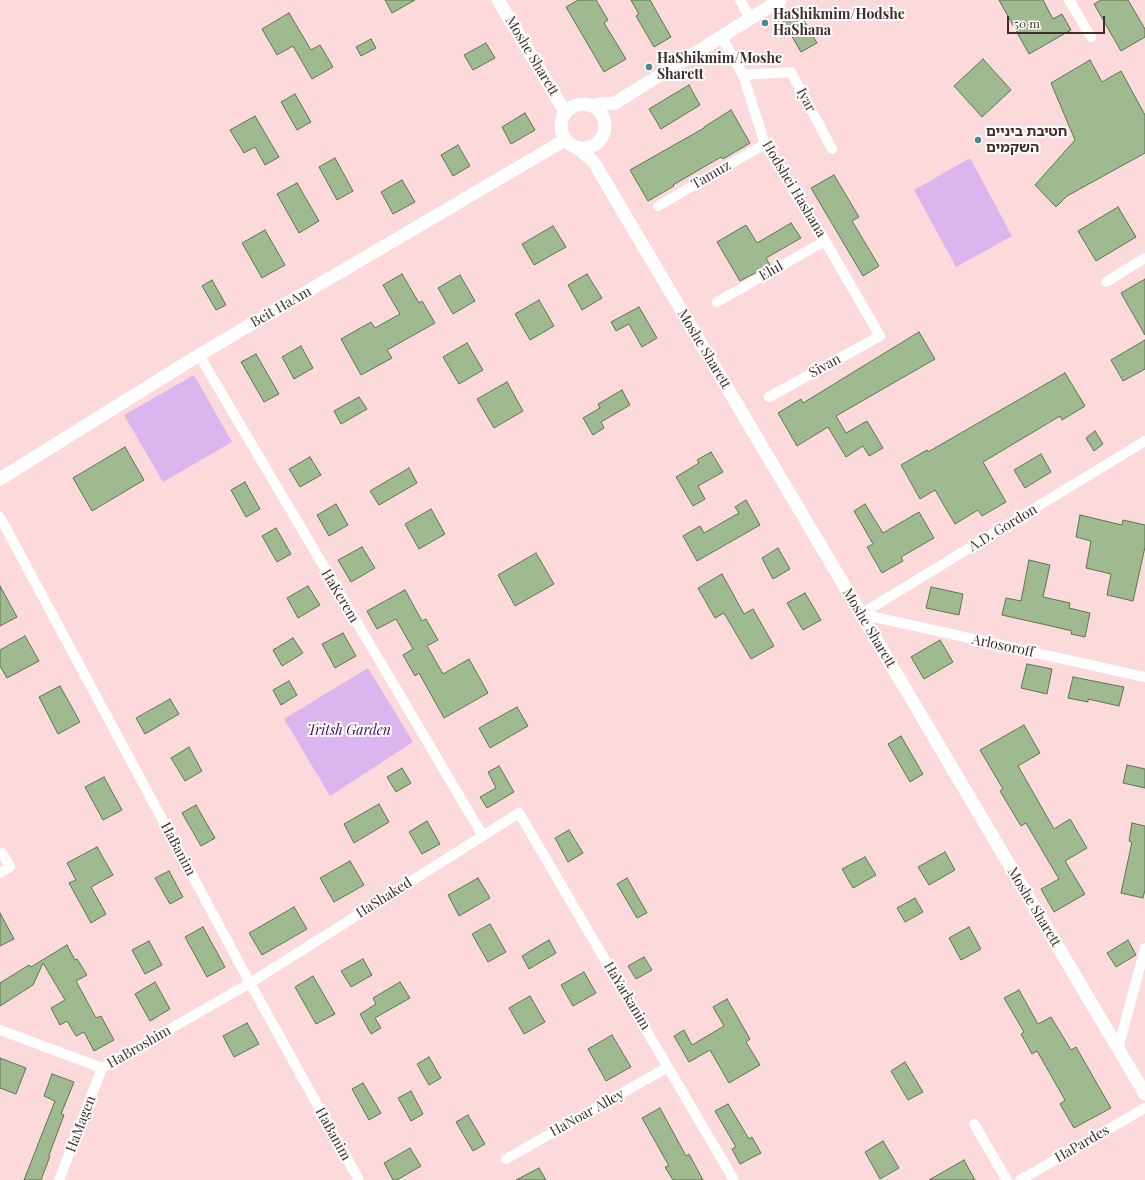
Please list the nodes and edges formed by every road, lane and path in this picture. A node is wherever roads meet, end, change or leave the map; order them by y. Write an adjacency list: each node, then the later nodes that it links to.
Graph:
1 (498, 0): 11 (street, Moshe Sharett)
2 (740, 0): 5 (street)
3 (780, 0): 5 (street)
4 (1070, 0): 7 (street)
5 (750, 18): 6 (street)
6 (722, 36): 8 (street, Hodshei Hashana); 9 (street)
7 (1091, 37)
8 (743, 75): 15 (street, Hodshei Hashana); 17 (street, Iyar)
9 (615, 103): 10 (street); 12 (street)
10 (591, 106): 11 (street); 12 (street)
11 (565, 112): 13 (street)
12 (604, 130): 14 (street)
13 (565, 140): 16 (street); 25 (street, Beit HaAm)
14 (598, 142): 16 (street); 18 (street)
15 (765, 144): 19 (street, Tamuz); 20 (street, Hodshei Hashana)
16 (578, 148): 18 (street, Moshe Sharett)
17 (832, 148)
18 (593, 162): 30 (street, Moshe Sharett)
19 (658, 206)
20 (824, 241): 23 (street, Elul); 24 (street, Hodshei Hashana)
21 (1145, 258): 22 (street)
22 (1106, 282)
23 (718, 302)
24 (880, 336): 26 (street, Sivan)
25 (199, 355): 28 (street, Beit HaAm); 33 (street, HaKerem)
26 (769, 397)
27 (1145, 442): 30 (street, A.D. Gordon)
28 (0, 479)
29 (0, 517): 37 (street, HaBanim)
30 (861, 614): 31 (street, Arlosoroff); 39 (street, Moshe Sharett)
31 (1145, 677)
32 (519, 813): 33 (street, HaShaked); 40 (street, HaYarkanim)
33 (483, 836): 37 (street, HaShaked)
34 (2, 853): 35 (street)
35 (0, 874)
36 (1145, 948): 39 (street)
37 (250, 983): 41 (street, HaBroshim); 47 (street, HaBanim)
38 (0, 1030): 41 (street, HaBroshim)
39 (1118, 1049): 42 (street, Moshe Sharett)
40 (668, 1067): 45 (street, HaNoar Alley); 48 (street, HaYarkanim)
41 (102, 1068): 46 (street, HaMagen)
42 (1145, 1094)
43 (1145, 1108): 50 (street, HaPardes)
44 (974, 1124): 49 (street)
45 (506, 1159)
46 (59, 1180)
47 (360, 1180)
48 (734, 1180)
49 (1007, 1180)
50 (1020, 1180)

